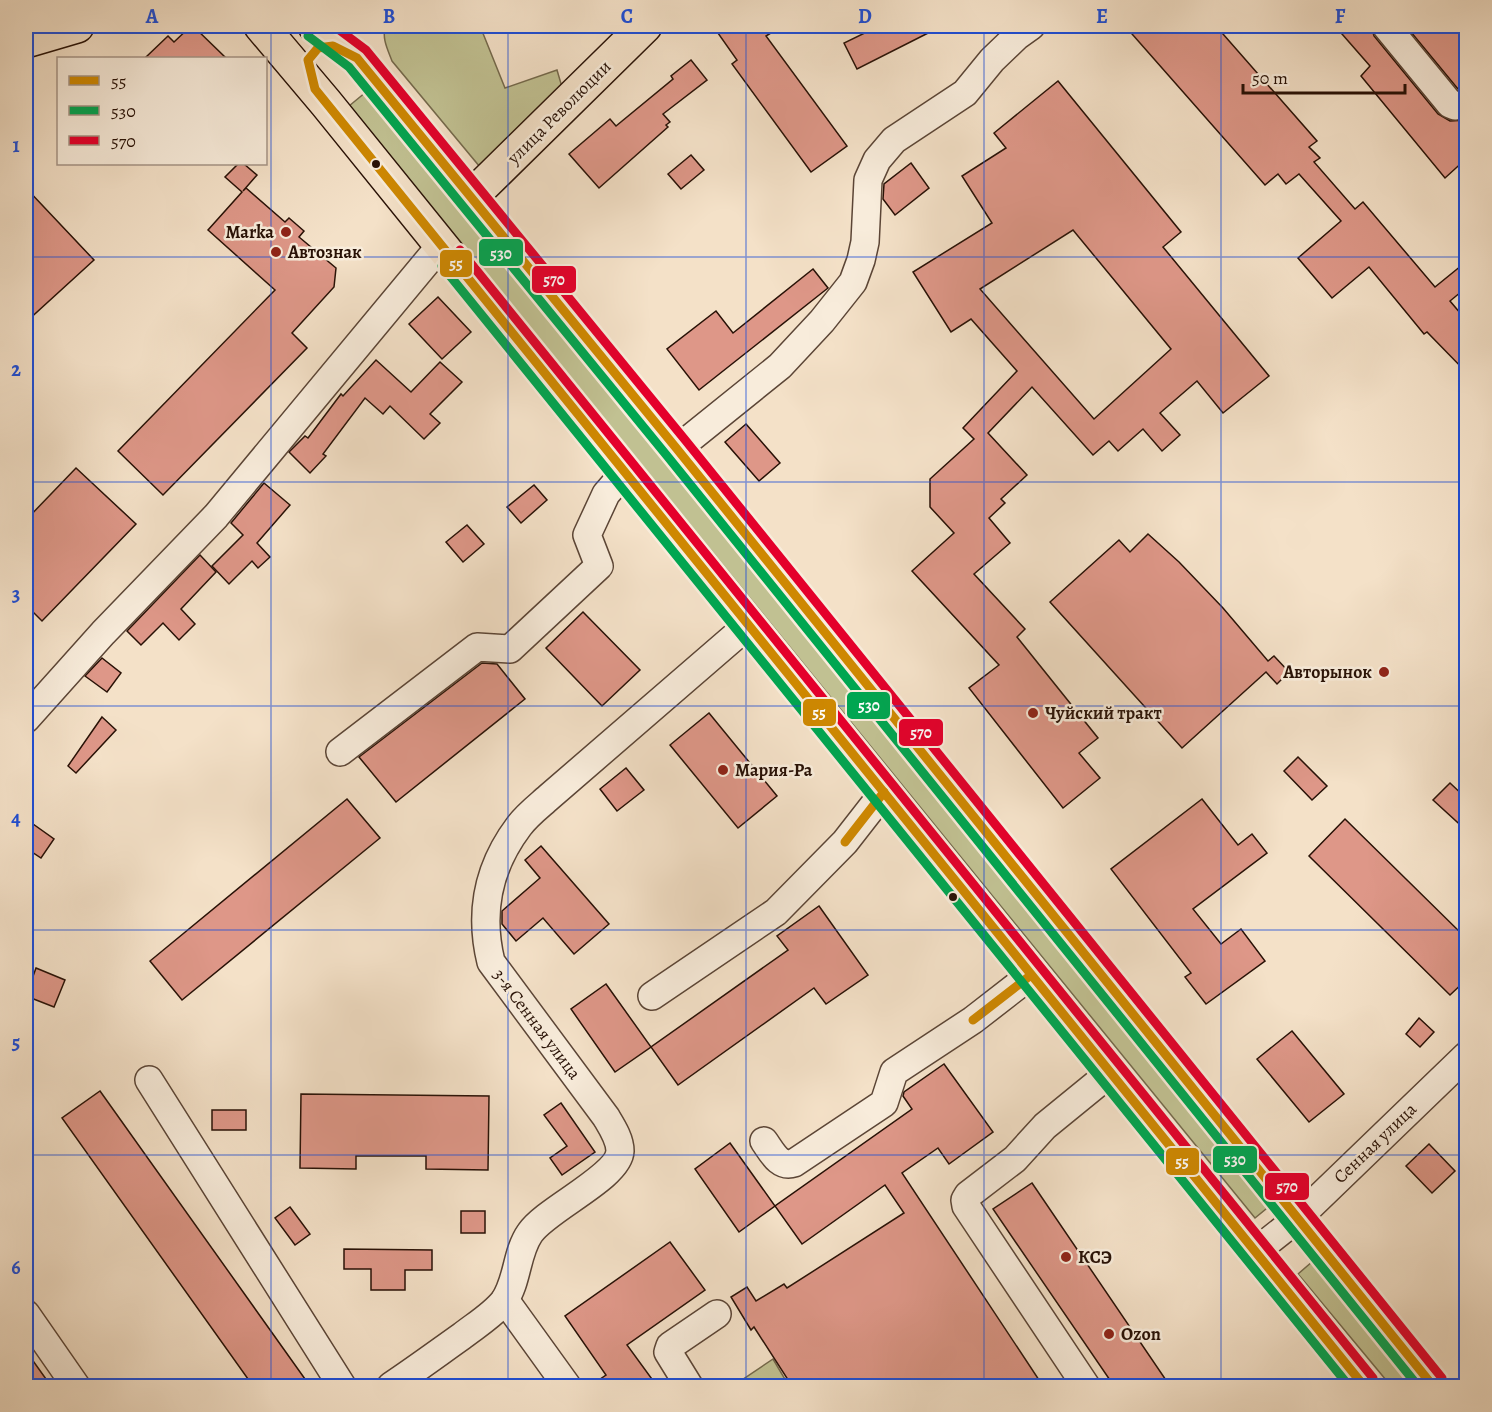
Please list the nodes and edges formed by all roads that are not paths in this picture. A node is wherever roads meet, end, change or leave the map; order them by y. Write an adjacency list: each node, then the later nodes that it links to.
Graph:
1 (77, 26): 8 (main road)
2 (261, 26): 10 (main road)
3 (315, 26): 9 (main road)
4 (358, 26): 9 (main road)
5 (645, 26): 12 (main road, улица Революции)
6 (1031, 26): 14 (street)
7 (1386, 26): 11 (street)
8 (26, 41)
9 (357, 58): 10 (main road); 12 (main road)
10 (315, 88): 13 (main road)
11 (1467, 104)
12 (471, 197): 14 (main road)
13 (441, 245): 15 (main road); 17 (street)
14 (677, 449): 26 (main road)
15 (625, 472): 16 (main road); 18 (street)
16 (748, 625): 19 (main road); 28 (street, 3-я Сенная улица)
17 (26, 719)
18 (340, 752)
19 (884, 792): 20 (main road); 21 (street)
20 (1031, 975): 23 (main road); 25 (street)
21 (652, 996)
22 (1467, 1056): 26 (street, Сенная улица)
23 (1110, 1073): 27 (main road); 36 (street)
24 (149, 1080): 32 (street)
25 (764, 1141)
26 (1298, 1218): 27 (street, Сенная улица); 38 (main road)
27 (1255, 1252): 37 (main road)
28 (505, 1300): 33 (street, 3-я Сенная улица); 34 (street)
29 (26, 1314): 31 (street)
30 (717, 1314): 35 (street)
31 (76, 1386)
32 (342, 1386)
33 (391, 1386)
34 (567, 1386)
35 (689, 1386)
36 (1086, 1386)
37 (1364, 1386)
38 (1433, 1386)

